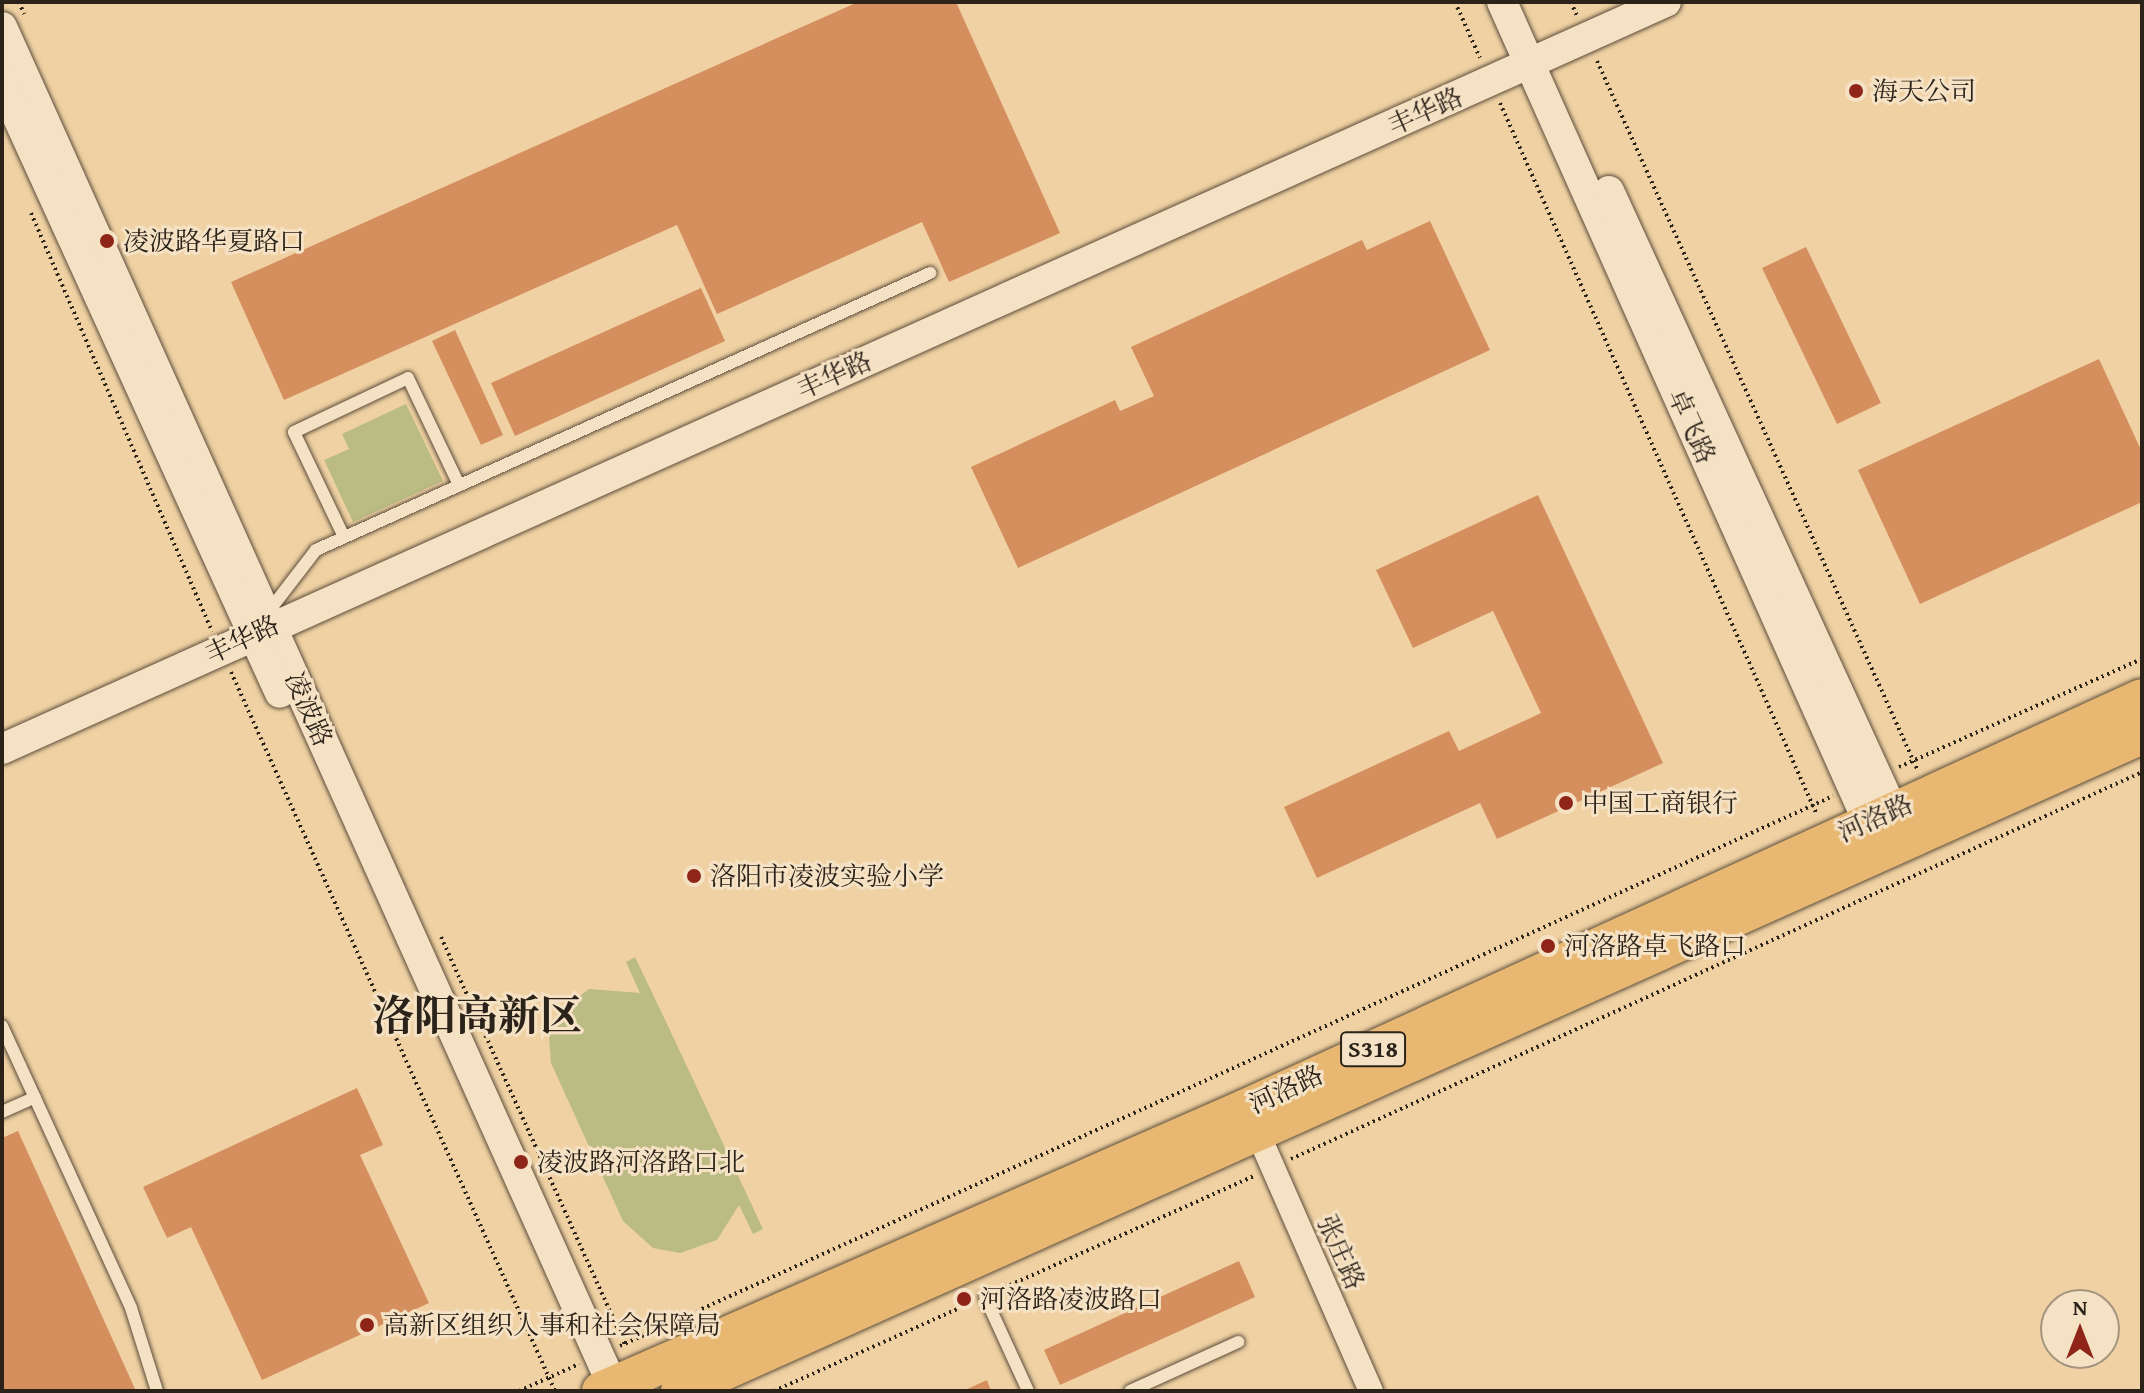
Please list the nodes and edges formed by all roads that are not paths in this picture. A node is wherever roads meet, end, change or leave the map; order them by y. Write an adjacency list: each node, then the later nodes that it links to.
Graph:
1 (1502, 2): 7 (street, 卓飞路)
2 (1525, 2): 7 (street, 卓飞路)
3 (1635, 2): 5 (street, 丰华路)
4 (1666, 2): 5 (street, 丰华路)
5 (1579, 22): 7 (street, 丰华路)
6 (2, 27): 12 (street, 凌波路)
7 (1536, 53): 12 (street, 丰华路); 19 (street, 卓飞路)
8 (2, 83): 12 (street, 凌波路)
9 (930, 273): 10 (lane)
10 (459, 485): 11 (lane); 11 (lane)
11 (344, 537): 12 (lane)
12 (260, 625): 13 (street, 丰华路); 27 (street, 凌波路)
13 (218, 644): 15 (street, 丰华路); 17 (street, 丰华路)
14 (2142, 698): 18 (main road, 河洛路 / S318)
15 (2, 734)
16 (2142, 735): 18 (main road, 河洛路 / S318)
17 (2, 749)
18 (1936, 809): 19 (main road, 河洛路 / S318)
19 (1880, 814): 20 (main road, 河洛路 / S318)
20 (1835, 854): 24 (main road, 河洛路 / S318); 27 (main road, 河洛路 / S318)
21 (2, 1026): 22 (lane)
22 (35, 1097): 23 (lane); 28 (lane)
23 (2, 1112)
24 (1266, 1152): 29 (main road, 河洛路 / S318); 32 (street, 张庄路)
25 (985, 1297): 30 (lane)
26 (1238, 1342): 31 (lane)
27 (601, 1379)
28 (157, 1391)
29 (680, 1391)
30 (1028, 1391)
31 (1130, 1391)
32 (1371, 1391)

